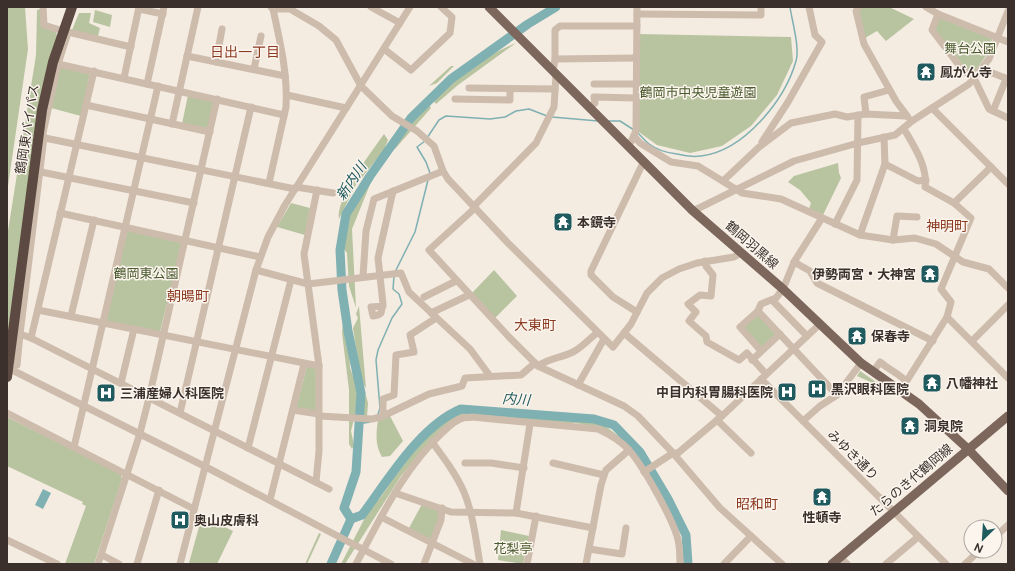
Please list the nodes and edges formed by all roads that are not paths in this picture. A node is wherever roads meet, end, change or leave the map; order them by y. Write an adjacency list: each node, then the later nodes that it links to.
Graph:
1 (43, 7): 23 (street)
2 (72, 7): 23 (highway, 鶴岡東バイパス)
3 (198, 7): 29 (street)
4 (371, 7): 20 (street)
5 (410, 7): 20 (street)
6 (441, 7): 28 (street)
7 (488, 7): 37 (main road, 鶴岡羽黒線)
8 (720, 7): 19 (street)
9 (761, 7): 19 (street)
10 (809, 7): 77 (street)
11 (926, 7): 18 (street)
12 (139, 8): 15 (street); 27 (street)
13 (272, 8): 38 (street); 46 (street)
14 (856, 8): 50 (street)
15 (163, 11): 42 (street)
16 (637, 11): 19 (street); 21 (street)
17 (1008, 11): 25 (street)
18 (938, 14): 25 (street); 40 (street)
19 (720, 15)
20 (400, 23): 28 (street)
21 (637, 26): 30 (street); 31 (street)
22 (222, 29): 32 (street)
23 (65, 31): 27 (street); 33 (street); 72 (highway, 鶴岡東バイパス)
24 (261, 36): 34 (street)
25 (997, 38): 26 (street); 35 (street)
26 (1008, 42)
27 (131, 47): 39 (street)
28 (384, 49): 46 (street)
29 (187, 56): 32 (street); 51 (street)
30 (636, 58): 31 (street); 44 (street)
31 (555, 59): 37 (street)
32 (216, 62): 34 (street)
33 (58, 64): 36 (street); 72 (street)
34 (254, 69): 38 (street)
35 (982, 69): 40 (street); 41 (street)
36 (94, 71): 39 (street); 56 (street)
37 (555, 73): 49 (street); 58 (main road, 鶴岡羽黒線)
38 (285, 76): 52 (street)
39 (124, 78): 42 (street)
40 (973, 79): 60 (street); 61 (street)
41 (1007, 79): 61 (street)
42 (147, 84): 45 (street)
43 (594, 84): 44 (street)
44 (636, 84): 53 (street)
45 (158, 86): 51 (street); 66 (street)
46 (361, 86): 59 (street); 83 (street)
47 (469, 88): 48 (street)
48 (510, 89): 49 (street); 54 (street)
49 (555, 89): 99 (street)
50 (889, 90): 63 (street); 64 (street)
51 (178, 91): 55 (street); 68 (street)
52 (286, 95): 59 (street); 62 (street)
53 (636, 98): 58 (street); 71 (street)
54 (455, 99)
55 (217, 100): 57 (street); 70 (street)
56 (86, 105): 66 (street); 75 (street)
57 (251, 107): 62 (street); 85 (street)
58 (589, 107): 76 (main road, 鶴岡羽黒線)
59 (346, 108): 91 (street)
60 (932, 108): 67 (street); 81 (street)
61 (994, 111): 65 (street)
62 (284, 115): 89 (street)
63 (862, 115): 64 (street); 74 (street); 77 (street)
64 (906, 116): 67 (street)
65 (1008, 118)
66 (150, 119): 68 (street); 78 (street)
67 (912, 121): 69 (street)
68 (172, 124): 70 (street)
69 (904, 129): 73 (street); 87 (street)
70 (210, 132): 82 (street)
71 (634, 136): 76 (street); 88 (street)
72 (41, 137): 75 (street); 84 (street); 160 (highway, 鶴岡東バイパス)
73 (884, 137): 74 (street); 80 (street)
74 (858, 143): 92 (street); 105 (street)
75 (77, 144): 78 (street); 86 (street)
76 (627, 145): 79 (main road, 鶴岡羽黒線)
77 (758, 148): 88 (street)
78 (141, 157): 82 (street); 94 (street)
79 (644, 161): 100 (main road, 鶴岡羽黒線); 131 (street)
80 (885, 164): 87 (street); 107 (street)
81 (991, 167): 90 (street); 98 (street)
82 (201, 169): 85 (street); 97 (street)
83 (443, 171): 95 (street); 99 (street)
84 (41, 172): 86 (street); 141 (street)
85 (234, 176): 89 (street); 110 (street)
86 (68, 178): 94 (street); 101 (street)
87 (926, 180): 98 (street)
88 (723, 181): 92 (street)
89 (269, 183): 91 (street)
90 (1008, 184)
91 (295, 188): 93 (street); 113 (street)
92 (736, 188): 100 (street); 103 (street)
93 (317, 190): 96 (street); 121 (street)
94 (133, 191): 97 (street); 106 (street)
95 (393, 192): 117 (street); 118 (street)
96 (333, 193)
97 (194, 203): 109 (street)
98 (954, 204): 112 (street)
99 (475, 207): 120 (street); 139 (street)
100 (693, 211): 111 (main road, 鶴岡羽黒線)
101 (60, 213): 104 (street); 129 (street)
102 (917, 217): 108 (street)
103 (822, 218): 105 (street); 115 (street)
104 (94, 220): 106 (street); 133 (street)
105 (835, 224): 107 (street)
106 (125, 227): 109 (street); 136 (street)
107 (860, 235): 108 (street)
108 (893, 240): 112 (street)
109 (186, 241): 110 (street); 143 (street)
110 (218, 248): 113 (street); 149 (street)
111 (741, 253): 114 (street); 123 (main road, 鶴岡羽黒線)
112 (954, 256): 122 (street); 134 (street)
113 (260, 257): 116 (street)
114 (705, 261): 131 (street); 154 (street)
115 (794, 262): 123 (street); 147 (street)
116 (256, 270): 119 (street); 151 (street)
117 (380, 276): 118 (street); 128 (street); 132 (street)
118 (361, 278): 121 (street)
119 (291, 280): 121 (street); 153 (street)
120 (456, 281): 124 (street); 125 (street)
121 (308, 284): 158 (street)
122 (1008, 288)
123 (782, 289): 126 (street); 137 (main road, 鶴岡羽黒線)
124 (469, 294): 132 (street); 157 (street)
125 (424, 297)
126 (772, 300): 130 (street); 144 (street)
127 (1008, 305): 148 (street)
128 (382, 306)
129 (38, 310): 133 (street); 145 (street)
130 (758, 310): 142 (street); 152 (street)
131 (637, 312): 140 (street)
132 (431, 313): 135 (street)
133 (71, 316): 136 (street)
134 (947, 317): 147 (street); 148 (street)
135 (436, 318): 162 (street); 176 (street)
136 (103, 323): 138 (street); 159 (street)
137 (820, 324): 144 (street); 155 (main road, 鶴岡羽黒線)
138 (134, 329): 143 (street); 166 (street)
139 (597, 332): 146 (street); 157 (street)
140 (624, 333): 146 (street); 178 (street)
141 (20, 334): 145 (street); 160 (street)
142 (780, 334): 150 (street); 152 (street)
143 (163, 335): 149 (street); 170 (street)
144 (807, 336): 150 (street)
145 (31, 338): 159 (street)
146 (604, 339): 167 (street)
147 (933, 341): 165 (street)
148 (972, 341): 164 (street)
149 (196, 342): 151 (street); 174 (street)
150 (794, 348): 163 (street); 169 (street)
151 (235, 350): 153 (street); 181 (street)
152 (761, 351): 154 (street)
153 (272, 357): 156 (street); 185 (street)
154 (752, 360): 163 (street, みゆき通り)
155 (861, 363): 161 (main road, 鶴岡羽黒線); 169 (street)
156 (304, 364): 158 (street); 172 (street)
157 (537, 365): 162 (street); 167 (street)
158 (319, 366): 175 (street)
159 (92, 369): 166 (street); 171 (street)
160 (11, 370): 171 (street)
161 (873, 372): 165 (street); 168 (main road, 鶴岡羽黒線)
162 (490, 376): 176 (street)
163 (763, 377): 178 (street); 179 (street, みゆき通り)
164 (1008, 378)
165 (906, 381): 168 (street)
166 (121, 383): 170 (street)
167 (578, 385): 188 (street)
168 (901, 390): 186 (main road, 鶴岡羽黒線)
169 (837, 395): 179 (street)
170 (149, 398): 174 (street); 182 (street)
171 (83, 404): 182 (street); 184 (street)
172 (293, 410): 175 (street); 192 (street)
173 (7, 413): 184 (street)
174 (180, 413): 181 (street)
175 (319, 415): 176 (street); 198 (street)
176 (383, 415)
177 (1008, 416): 186 (main road, たらのき代鶴岡線)
178 (719, 418): 188 (street); 189 (street)
179 (803, 422): 207 (street, みゆき通り)
180 (530, 424): 183 (street); 187 (street); 194 (street)
181 (214, 431): 185 (street); 193 (street)
182 (140, 433): 193 (street); 196 (street)
183 (432, 442): 202 (street); 206 (street)
184 (74, 447): 196 (street)
185 (248, 448): 192 (street)
186 (968, 449): 201 (main road, 鶴岡羽黒線); 207 (main road, たらのき代鶴岡線)
187 (629, 450): 195 (street); 197 (street)
188 (673, 453): 195 (street); 213 (street)
189 (751, 453)
190 (465, 463): 194 (street)
191 (553, 463): 197 (street)
192 (279, 464): 198 (street); 203 (street)
193 (206, 467): 203 (street); 205 (street)
194 (524, 468): 208 (street)
195 (644, 472): 233 (street)
196 (127, 474): 200 (street); 219 (street)
197 (604, 475): 211 (street)
198 (316, 482): 199 (street)
199 (329, 489)
200 (159, 490): 205 (street); 224 (street)
201 (1008, 491)
202 (395, 493): 204 (street); 210 (street)
203 (270, 500): 217 (street)
204 (442, 508): 206 (street); 216 (street)
205 (194, 509): 225 (street)
206 (470, 511): 208 (street); 230 (street)
207 (894, 512): 214 (street, みゆき通り); 220 (main road, たらのき代鶴岡線)
208 (516, 513): 209 (street)
209 (536, 516): 211 (street); 231 (street)
210 (381, 518): 216 (street); 217 (street)
211 (593, 528): 218 (street)
212 (626, 528): 218 (street)
213 (752, 536): 234 (street); 235 (street)
214 (918, 536): 238 (street); 239 (street, みゆき通り)
215 (7, 540): 221 (street)
216 (432, 545): 228 (street); 229 (street)
217 (362, 548): 226 (street); 227 (street)
218 (589, 549): 232 (street)
219 (102, 555): 222 (street); 223 (street)
220 (840, 557): 236 (main road, たらのき代鶴岡線); 237 (street)
221 (57, 564)
222 (98, 564)
223 (120, 564)
224 (137, 564)
225 (180, 564)
226 (356, 564)
227 (391, 564)
228 (424, 564)
229 (473, 564)
230 (480, 564)
231 (527, 564)
232 (586, 564)
233 (680, 564)
234 (724, 564)
235 (782, 564)
236 (832, 564)
237 (847, 564)
238 (886, 564)
239 (946, 564)

